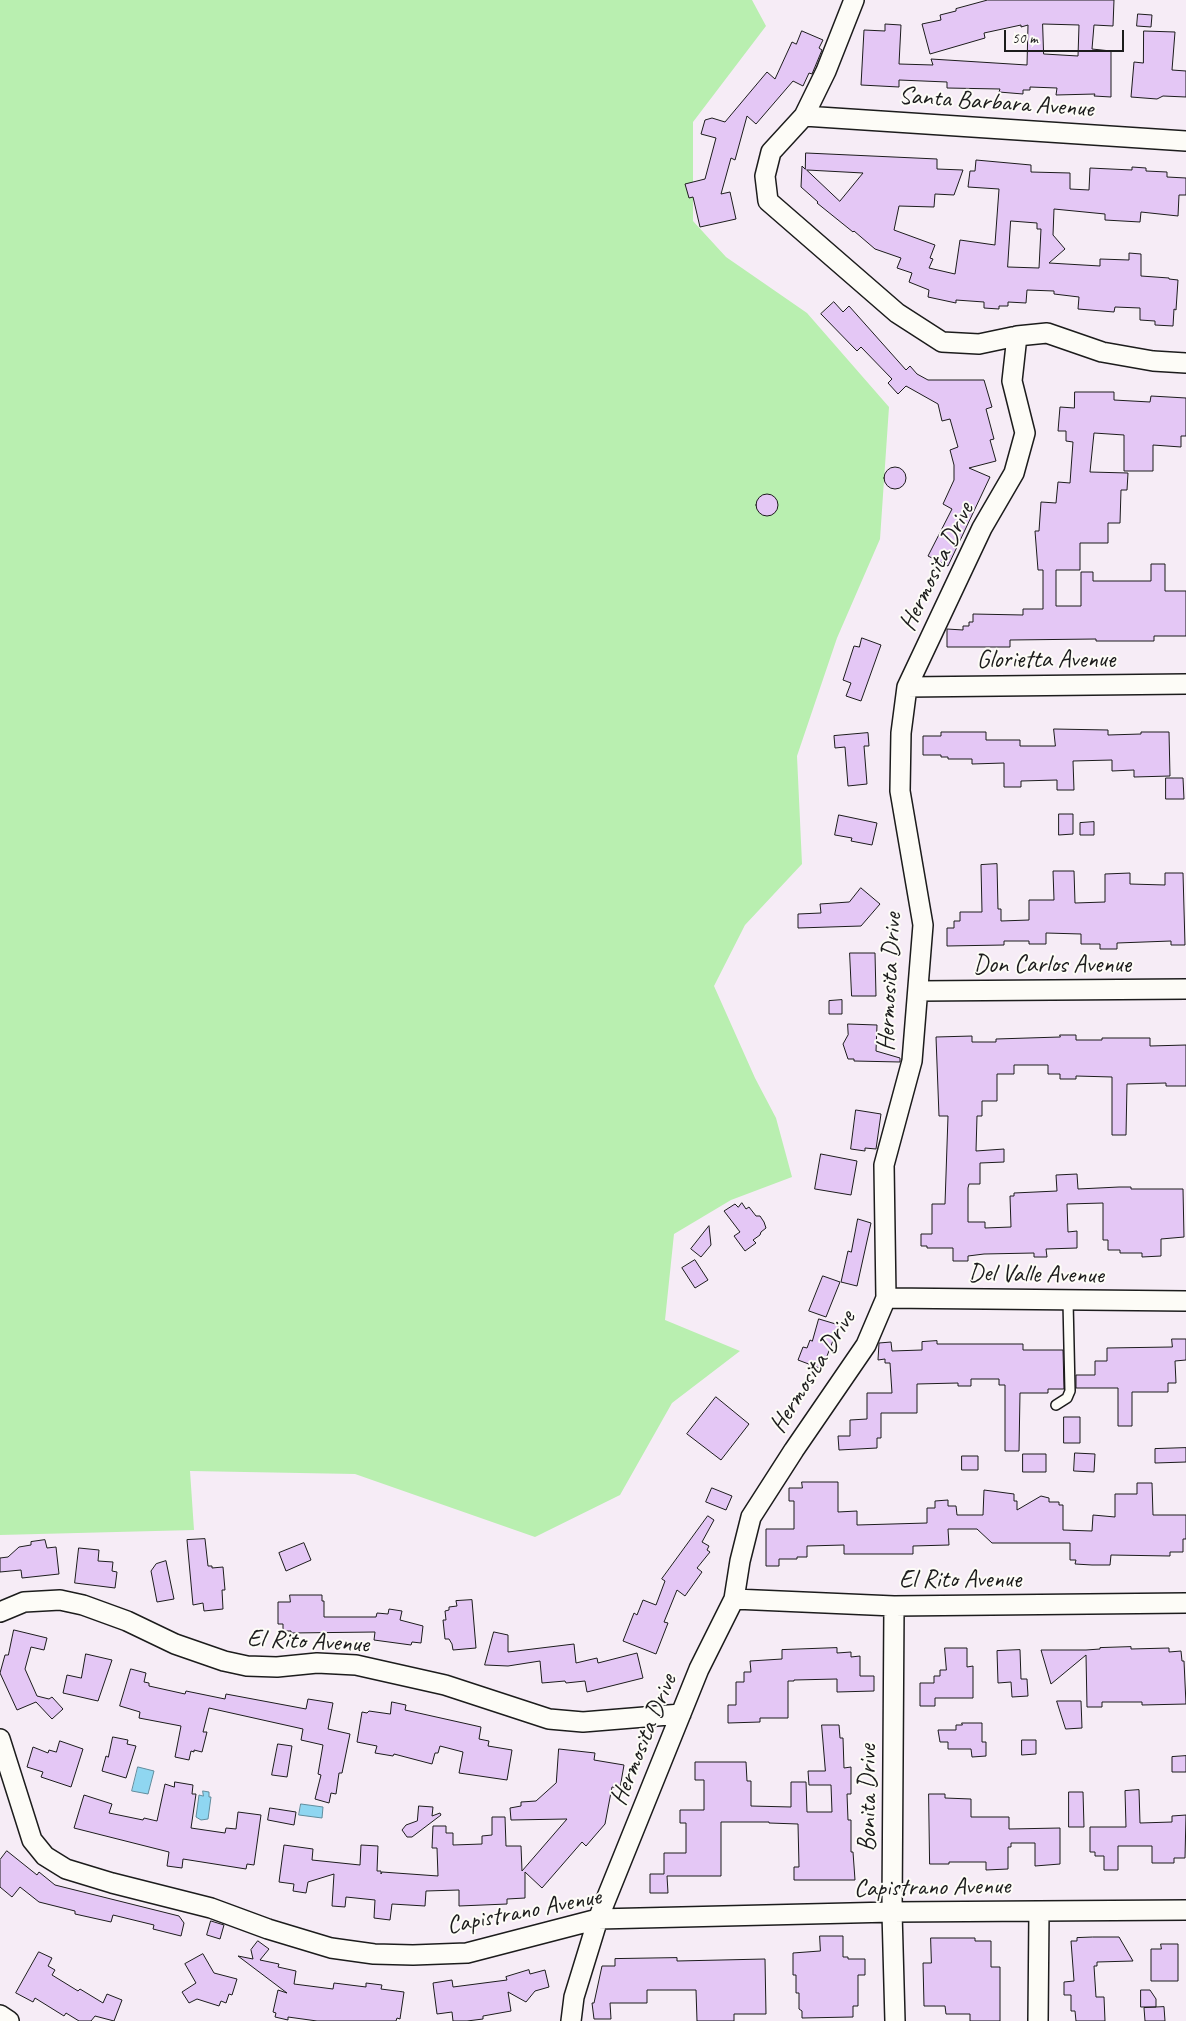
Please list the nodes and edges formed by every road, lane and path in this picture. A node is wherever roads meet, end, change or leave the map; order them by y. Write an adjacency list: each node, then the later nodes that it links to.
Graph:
1 (854, 0): 2 (street)
2 (804, 116): 3 (street, Santa Barbara Avenue); 4 (street)
3 (1186, 141)
4 (1017, 336): 5 (street); 7 (street, Hermosita Drive)
5 (1186, 363)
6 (1186, 684): 7 (street, Glorietta Avenue)
7 (907, 687): 9 (street, Hermosita Drive)
8 (1186, 989): 9 (street, Don Carlos Avenue)
9 (918, 991): 10 (street, Hermosita Drive)
10 (886, 1298): 11 (street, Del Valle Avenue); 14 (street, Hermosita Drive)
11 (1068, 1301): 12 (street, Del Valle Avenue); 13 (lane)
12 (1186, 1301)
13 (1056, 1405)
14 (734, 1599): 16 (street, El Rito Avenue); 18 (street, Hermosita Drive)
15 (1186, 1603): 16 (street, El Rito Avenue)
16 (894, 1606): 21 (street, Bonita Drive)
17 (0, 1612): 18 (street, El Rito Avenue)
18 (681, 1714): 23 (street, Hermosita Drive)
19 (0, 1739): 23 (street, Capistrano Avenue)
20 (1186, 1910): 22 (street, Capistrano Avenue)
21 (892, 1912): 22 (street, Capistrano Avenue); 23 (street, Capistrano Avenue); 27 (street, Bonita Drive)
22 (1039, 1912): 28 (street)
23 (598, 1919): 26 (street, Hermosita Drive)
24 (0, 2015): 25 (street)
25 (9, 2021)
26 (571, 2021)
27 (895, 2021)
28 (1038, 2021)

